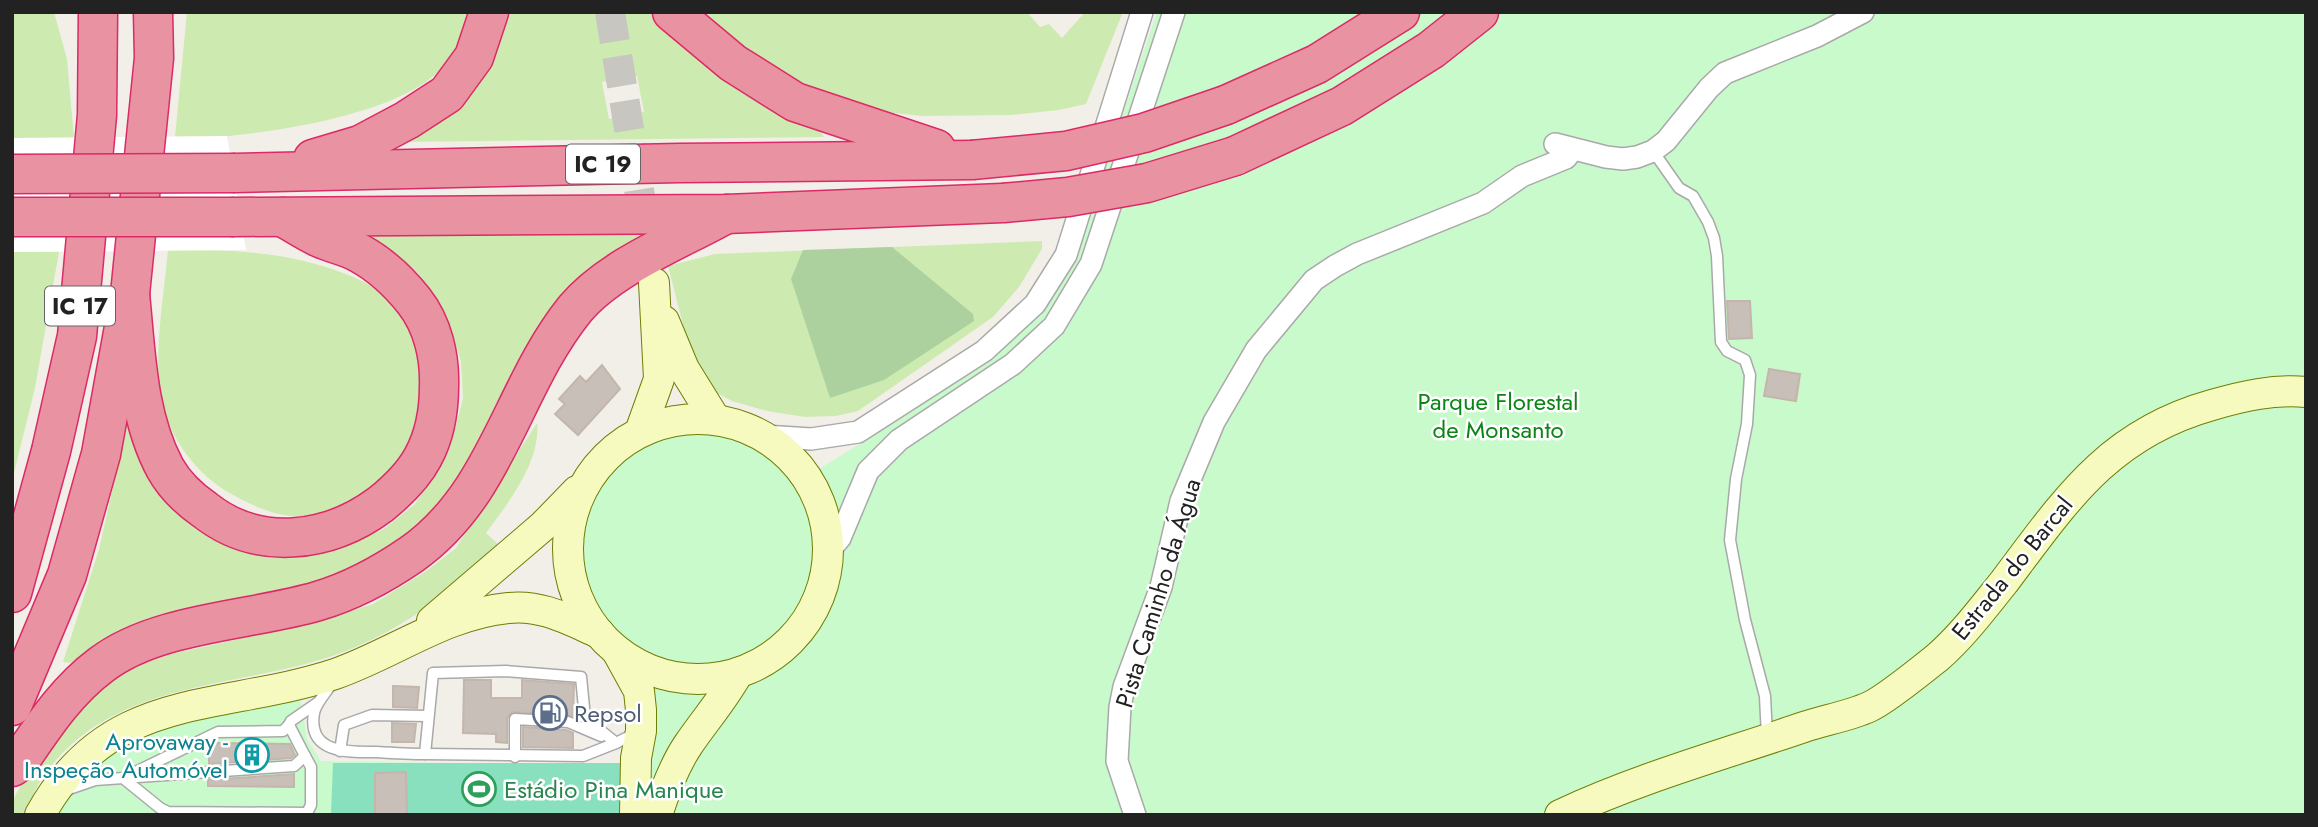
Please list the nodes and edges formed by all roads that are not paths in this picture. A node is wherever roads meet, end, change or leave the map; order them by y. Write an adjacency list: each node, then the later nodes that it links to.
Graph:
1 (70, 12): 13 (highway)
2 (98, 12): 13 (highway, IC 17)
3 (153, 12): 12 (highway, IC 17)
4 (166, 12): 12 (highway)
5 (489, 12): 16 (highway)
6 (673, 12): 15 (highway)
7 (1142, 12): 25 (street)
8 (1174, 12): 27 (street)
9 (1400, 12): 15 (highway, IC 19, bridge)
10 (1479, 12): 18 (highway, IC 19, bridge)
11 (1863, 12): 14 (street)
12 (154, 58): 21 (highway, IC 17)
13 (97, 114): 28 (highway, IC 17)
14 (1653, 151): 38 (lane); 48 (street, Pista Caminho da Água)
15 (972, 160): 16 (highway, IC 19)
16 (235, 173): 17 (highway, IC 19, bridge)
17 (12, 174)
18 (726, 214): 20 (highway, IC 19); 43 (highway)
19 (12, 217): 20 (highway, IC 19, bridge)
20 (283, 217): 21 (highway)
21 (130, 294): 34 (highway, IC 17)
22 (2306, 391): 38 (street, Estrada do Barcal)
23 (715, 419): 24 (street); 24 (street); 25 (street)
24 (639, 432): 26 (street)
25 (764, 436): 27 (street)
26 (587, 480): 29 (street); 30 (street)
27 (829, 551): 32 (street)
28 (12, 593)
29 (413, 638): 30 (street); 31 (street)
30 (608, 642): 32 (street); 37 (street)
31 (337, 673): 33 (lane); 45 (street)
32 (738, 673): 47 (street)
33 (319, 702): 36 (lane); 39 (lane)
34 (12, 706)
35 (427, 716): 37 (lane); 39 (lane); 40 (lane)
36 (289, 725): 41 (lane); 44 (lane)
37 (629, 737): 42 (lane); 42 (lane); 46 (street)
38 (1767, 740): 49 (street, Estrada do Barcal)
39 (340, 751): 40 (lane)
40 (425, 754): 42 (lane)
41 (305, 756): 44 (lane); 44 (lane)
42 (515, 757)
43 (12, 767)
44 (123, 778): 45 (lane)
45 (45, 805)
46 (635, 815)
47 (657, 815)
48 (1135, 815)
49 (1560, 815)

